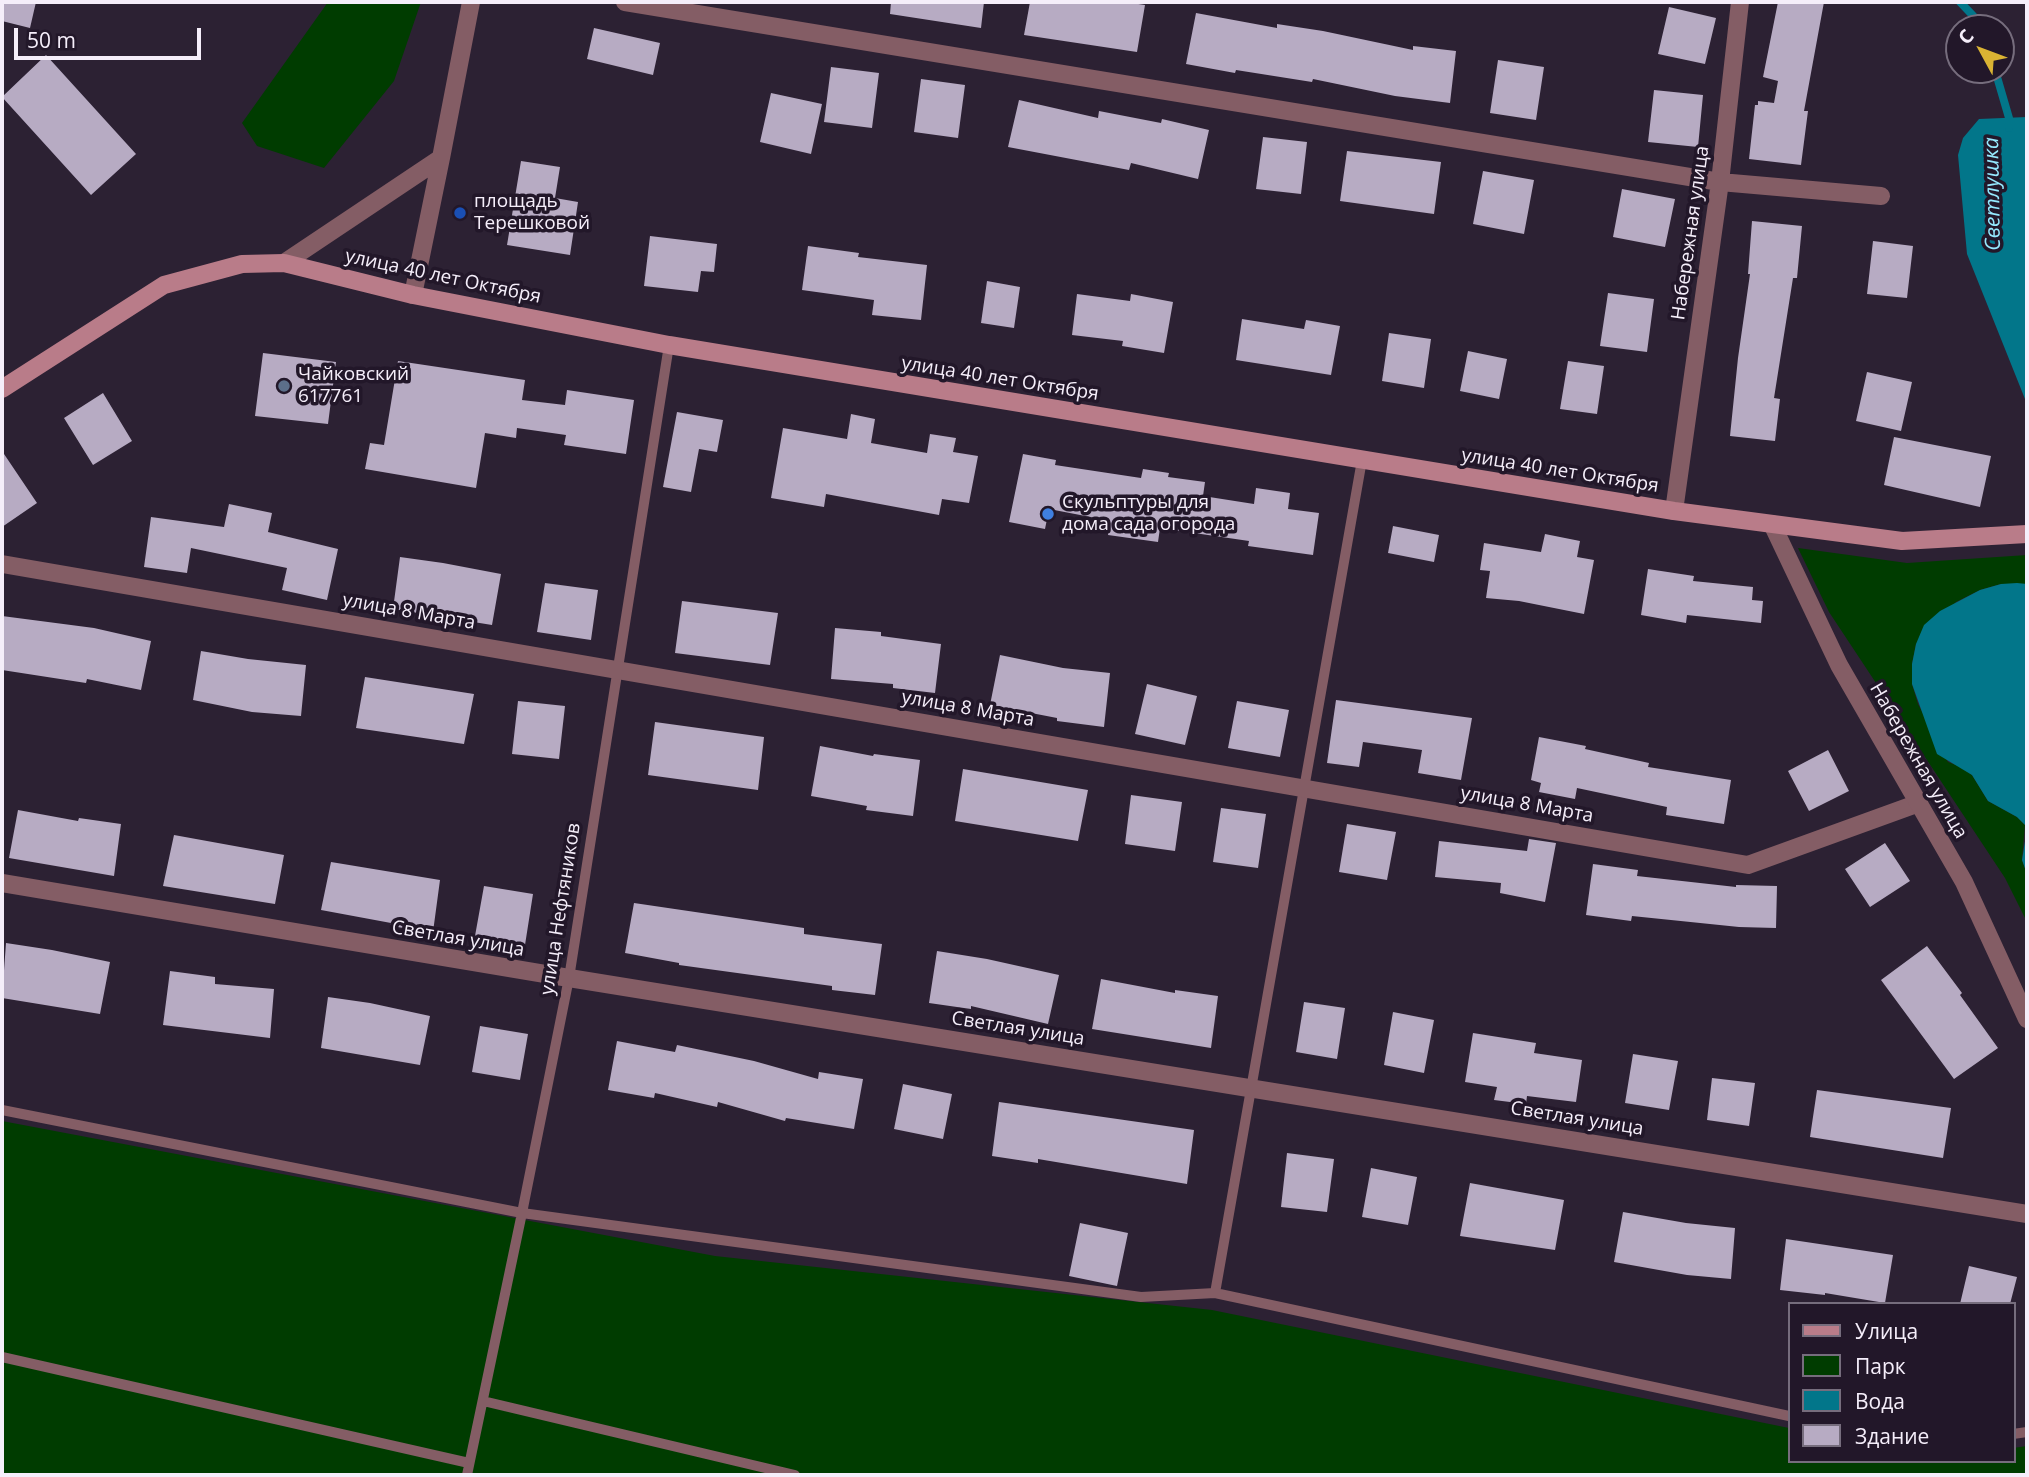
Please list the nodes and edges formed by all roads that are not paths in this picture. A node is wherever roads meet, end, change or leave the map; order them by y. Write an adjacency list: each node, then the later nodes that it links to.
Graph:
1 (471, 2): 4 (street)
2 (625, 2): 5 (street)
3 (1740, 2): 5 (street, Набережная улица)
4 (441, 158): 7 (street); 8 (street)
5 (1720, 182): 6 (street); 12 (street, Набережная улица)
6 (1881, 196)
7 (284, 263): 8 (main road, улица 40 лет Октября); 10 (main road, улица 40 лет Октября)
8 (413, 295): 9 (main road, улица 40 лет Октября)
9 (669, 345): 11 (main road, улица 40 лет Октября); 16 (lane, улица Нефтяников)
10 (2, 389)
11 (1362, 460): 12 (main road, улица 40 лет Октября); 17 (lane)
12 (1674, 511): 13 (main road, улица 40 лет Октября)
13 (1772, 524): 14 (main road, улица 40 лет Октября); 18 (street, Набережная улица)
14 (2027, 534)
15 (2, 564): 16 (street, улица 8 Марта)
16 (618, 669): 17 (street, улица 8 Марта); 20 (lane, улица Нефтяников)
17 (1304, 789): 18 (street, улица 8 Марта); 22 (lane)
18 (1919, 803): 21 (street, Набережная улица)
19 (2, 883): 20 (street, Светлая улица)
20 (569, 978): 22 (street, Светлая улица); 24 (lane, улица Нефтяников)
21 (2027, 1019)
22 (1252, 1088): 25 (street, Светлая улица); 26 (lane)
23 (2, 1110): 24 (lane)
24 (523, 1213): 26 (lane); 28 (lane, улица Нефтяников)
25 (2027, 1214)
26 (1215, 1293): 29 (lane)
27 (2, 1357): 30 (lane)
28 (483, 1401): 30 (lane, улица Нефтяников); 32 (lane)
29 (1787, 1416)
30 (470, 1463): 31 (lane, улица Нефтяников)
31 (467, 1475)
32 (795, 1475)

